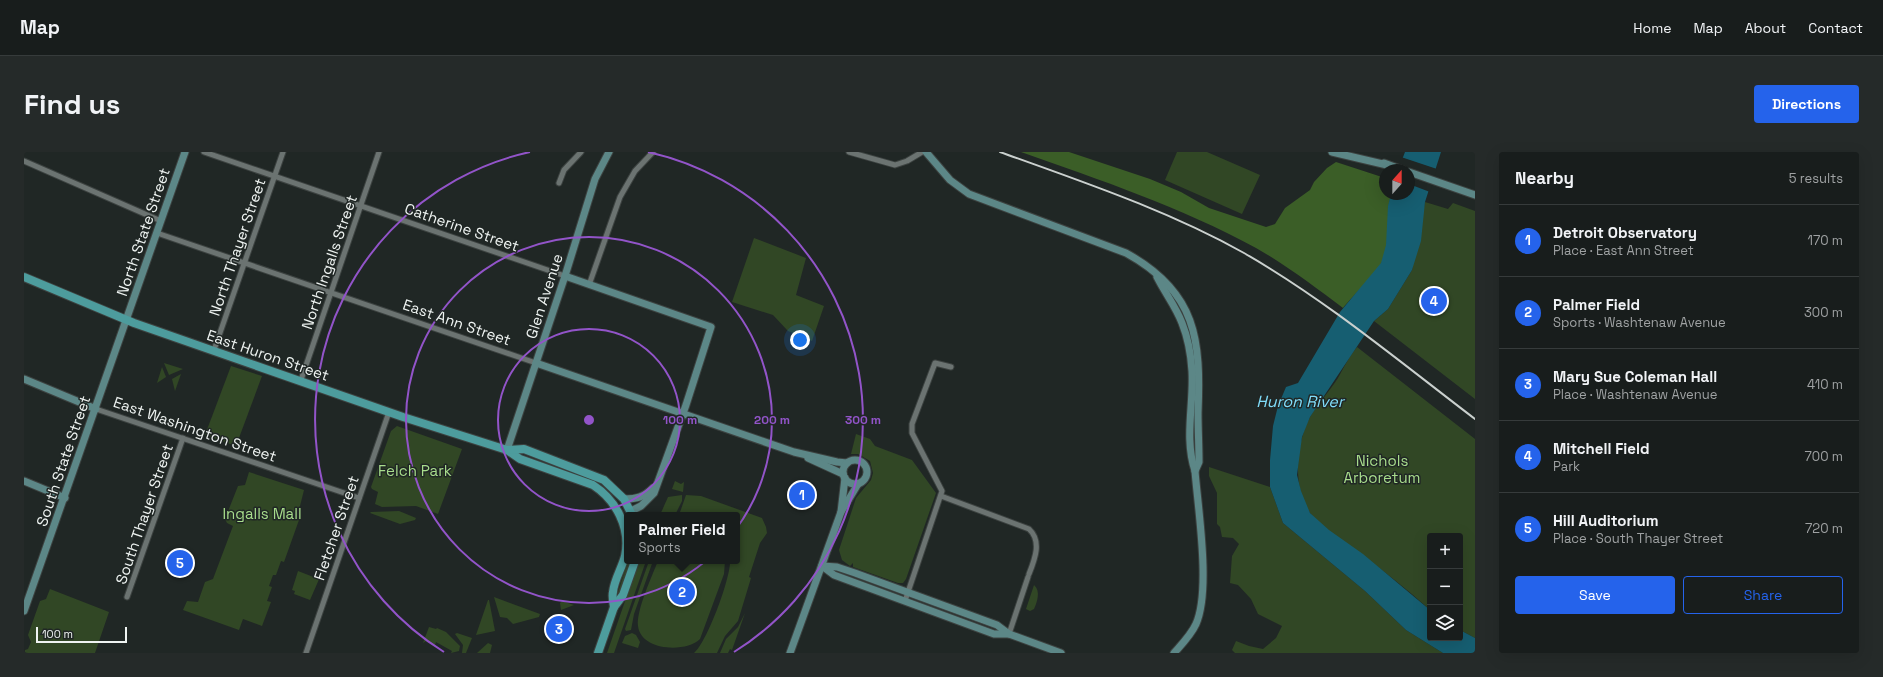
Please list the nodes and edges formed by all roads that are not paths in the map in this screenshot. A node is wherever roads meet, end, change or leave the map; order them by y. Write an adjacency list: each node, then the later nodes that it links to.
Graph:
1 (185, 152): 21 (street, North State Street)
2 (204, 152): 17 (street, Catherine Street)
3 (283, 152): 17 (street, North Thayer Street)
4 (379, 152): 20 (street, North Ingalls Street)
5 (581, 152): 18 (street)
6 (608, 152): 24 (street, Glen Avenue)
7 (653, 152): 26 (street)
8 (849, 152): 9 (street)
9 (922, 152)
10 (926, 152): 68 (street)
11 (1332, 152): 14 (street)
12 (1356, 152): 15 (street)
13 (24, 161): 21 (street)
14 (1383, 164)
15 (1385, 164)
16 (1415, 174): 19 (street)
17 (275, 176): 20 (street, Catherine Street); 23 (street, North Thayer Street)
18 (559, 183)
19 (1475, 195)
20 (361, 206): 24 (street, Catherine Street); 27 (street, North Ingalls Street)
21 (161, 221): 22 (street, North State Street)
22 (157, 233): 23 (street, East Ann Street); 28 (street, North State Street)
23 (244, 263): 27 (street, East Ann Street); 29 (street, North Thayer Street)
24 (565, 276): 26 (street, Catherine Street); 30 (street, Glen Avenue)
25 (24, 277): 28 (main road, East Huron Street)
26 (589, 285): 36 (street, Catherine Street)
27 (331, 294): 30 (street, East Ann Street); 33 (street, North Ingalls Street)
28 (126, 320): 29 (main road, East Huron Street); 34 (street, South State Street)
29 (214, 350): 33 (main road, East Huron Street)
30 (536, 363): 36 (street, East Ann Street); 38 (street, Glen Avenue)
31 (951, 367): 45 (street)
32 (24, 379): 34 (street, East Washington Street)
33 (301, 380): 35 (main road, East Huron Street)
34 (96, 409): 37 (street, East Washington Street); 46 (street, South State Street)
35 (389, 412): 38 (main road, East Huron Street); 47 (street, Fletcher Street)
36 (683, 414): 39 (street, East Ann Street); 42 (street)
37 (183, 438): 47 (street, East Washington Street); 59 (street, South Thayer Street)
38 (507, 450): 48 (main road, East Huron Street); 49 (main road, East Huron Street)
39 (794, 452): 40 (street, East Ann Street); 41 (street, East Ann Street)
40 (847, 463): 41 (street); 44 (street)
41 (844, 476): 44 (street); 53 (street)
42 (659, 480): 48 (street); 52 (street)
43 (24, 481): 46 (street)
44 (858, 484): 53 (street)
45 (941, 496): 58 (street); 63 (street)
46 (64, 498): 62 (street, South State Street)
47 (359, 498): 64 (street, Fletcher Street)
48 (624, 499): 51 (main road, East Huron Street)
49 (614, 504): 50 (main road); 54 (main road, East Huron Street)
50 (625, 512)
51 (631, 512)
52 (633, 512)
53 (841, 512): 57 (street)
54 (624, 530)
55 (624, 557): 61 (main road, East Huron Street)
56 (634, 564): 61 (main road)
57 (822, 566): 58 (street); 60 (street); 66 (street)
58 (908, 592): 60 (street); 63 (street)
59 (127, 597)
60 (905, 601): 63 (street)
61 (614, 607): 65 (main road)
62 (24, 611)
63 (1009, 634): 67 (street)
64 (306, 653)
65 (598, 653)
66 (790, 653)
67 (1061, 653)
68 (1174, 653)

